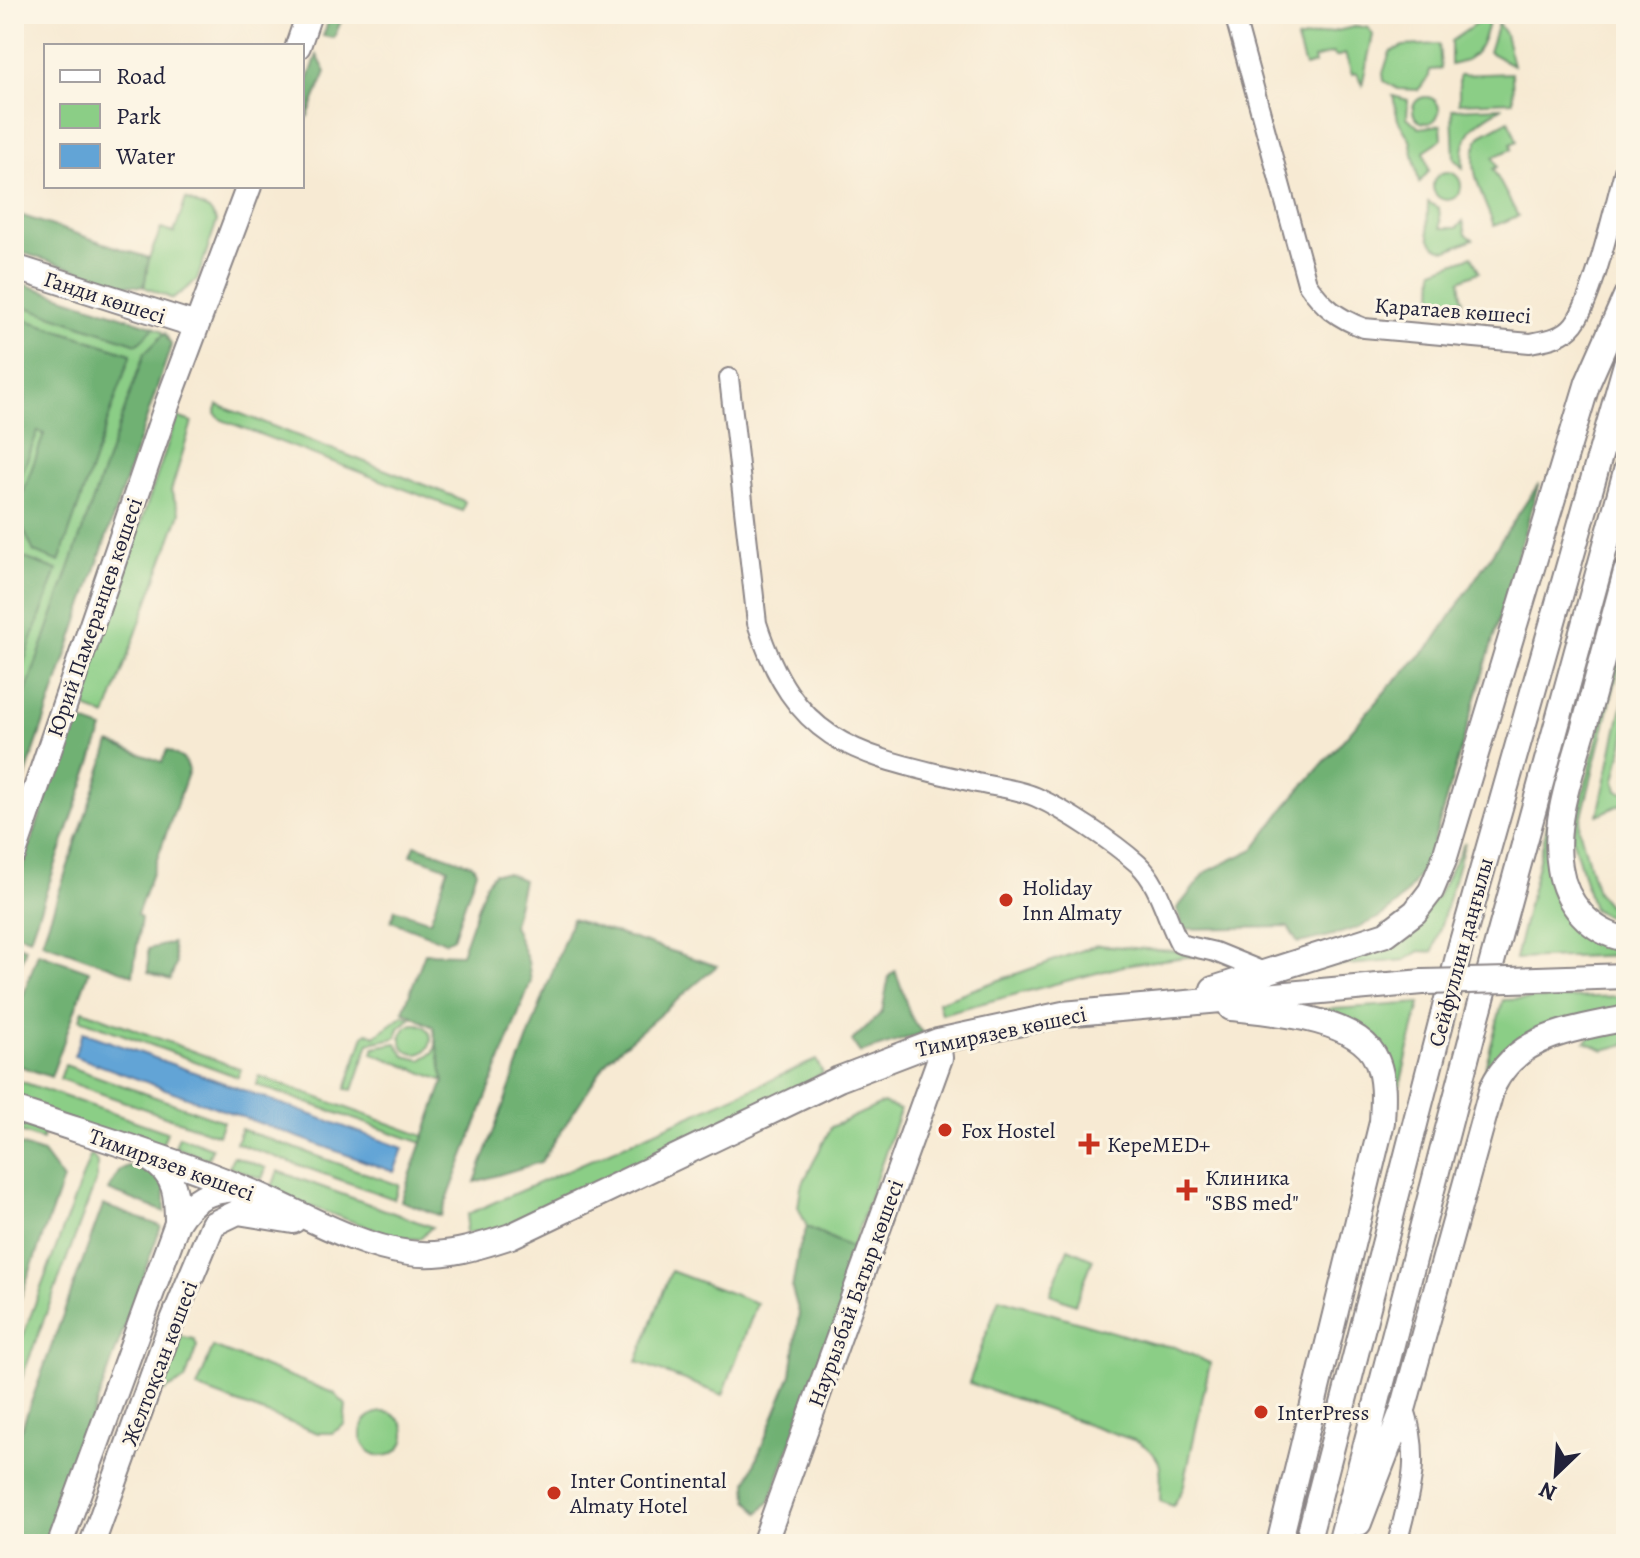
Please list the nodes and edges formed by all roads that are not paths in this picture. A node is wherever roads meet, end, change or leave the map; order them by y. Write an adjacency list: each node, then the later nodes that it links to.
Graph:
1 (309, 14): 3 (main road)
2 (1234, 14): 4 (street, Қаратаев көшесі)
3 (299, 44)
4 (1626, 164)
5 (248, 188): 8 (main road, Юрий Памеранцев көшесі)
6 (14, 267): 8 (main road, Ганди көшесі)
7 (1626, 296): 15 (main road)
8 (196, 325): 13 (main road, Юрий Памеранцев көшесі)
9 (1626, 364): 31 (main road, Сейфуллин даңғылы)
10 (729, 378): 15 (street)
11 (1626, 471): 32 (main road, Сейфуллин даңғылы)
12 (1626, 572): 14 (main road)
13 (14, 853)
14 (1626, 939)
15 (1264, 972): 17 (main road)
16 (1626, 976): 17 (main road, Тимирязев көшесі, bridge)
17 (1177, 1001): 19 (main road, Тимирязев көшесі); 30 (main road)
18 (1626, 1018): 26 (main road)
19 (938, 1041): 25 (main road, Тимирязев көшесі); 29 (main road, Наурызбай Батыр көшесі)
20 (14, 1109): 21 (main road, Тимирязев көшесі)
21 (130, 1148): 22 (main road, Тимирязев көшесі); 24 (main road)
22 (245, 1189): 24 (main road); 25 (main road, Тимирязев көшесі)
23 (254, 1214): 25 (main road, Тимирязев көшесі); 28 (main road, Желтоқсан көшесі)
24 (177, 1223): 27 (main road, Желтоқсан көшесі)
25 (326, 1227)
26 (1404, 1406): 33 (main road); 34 (street)
27 (60, 1544)
28 (92, 1544)
29 (764, 1544)
30 (1279, 1544)
31 (1307, 1544)
32 (1340, 1544)
33 (1351, 1544)
34 (1397, 1544)

